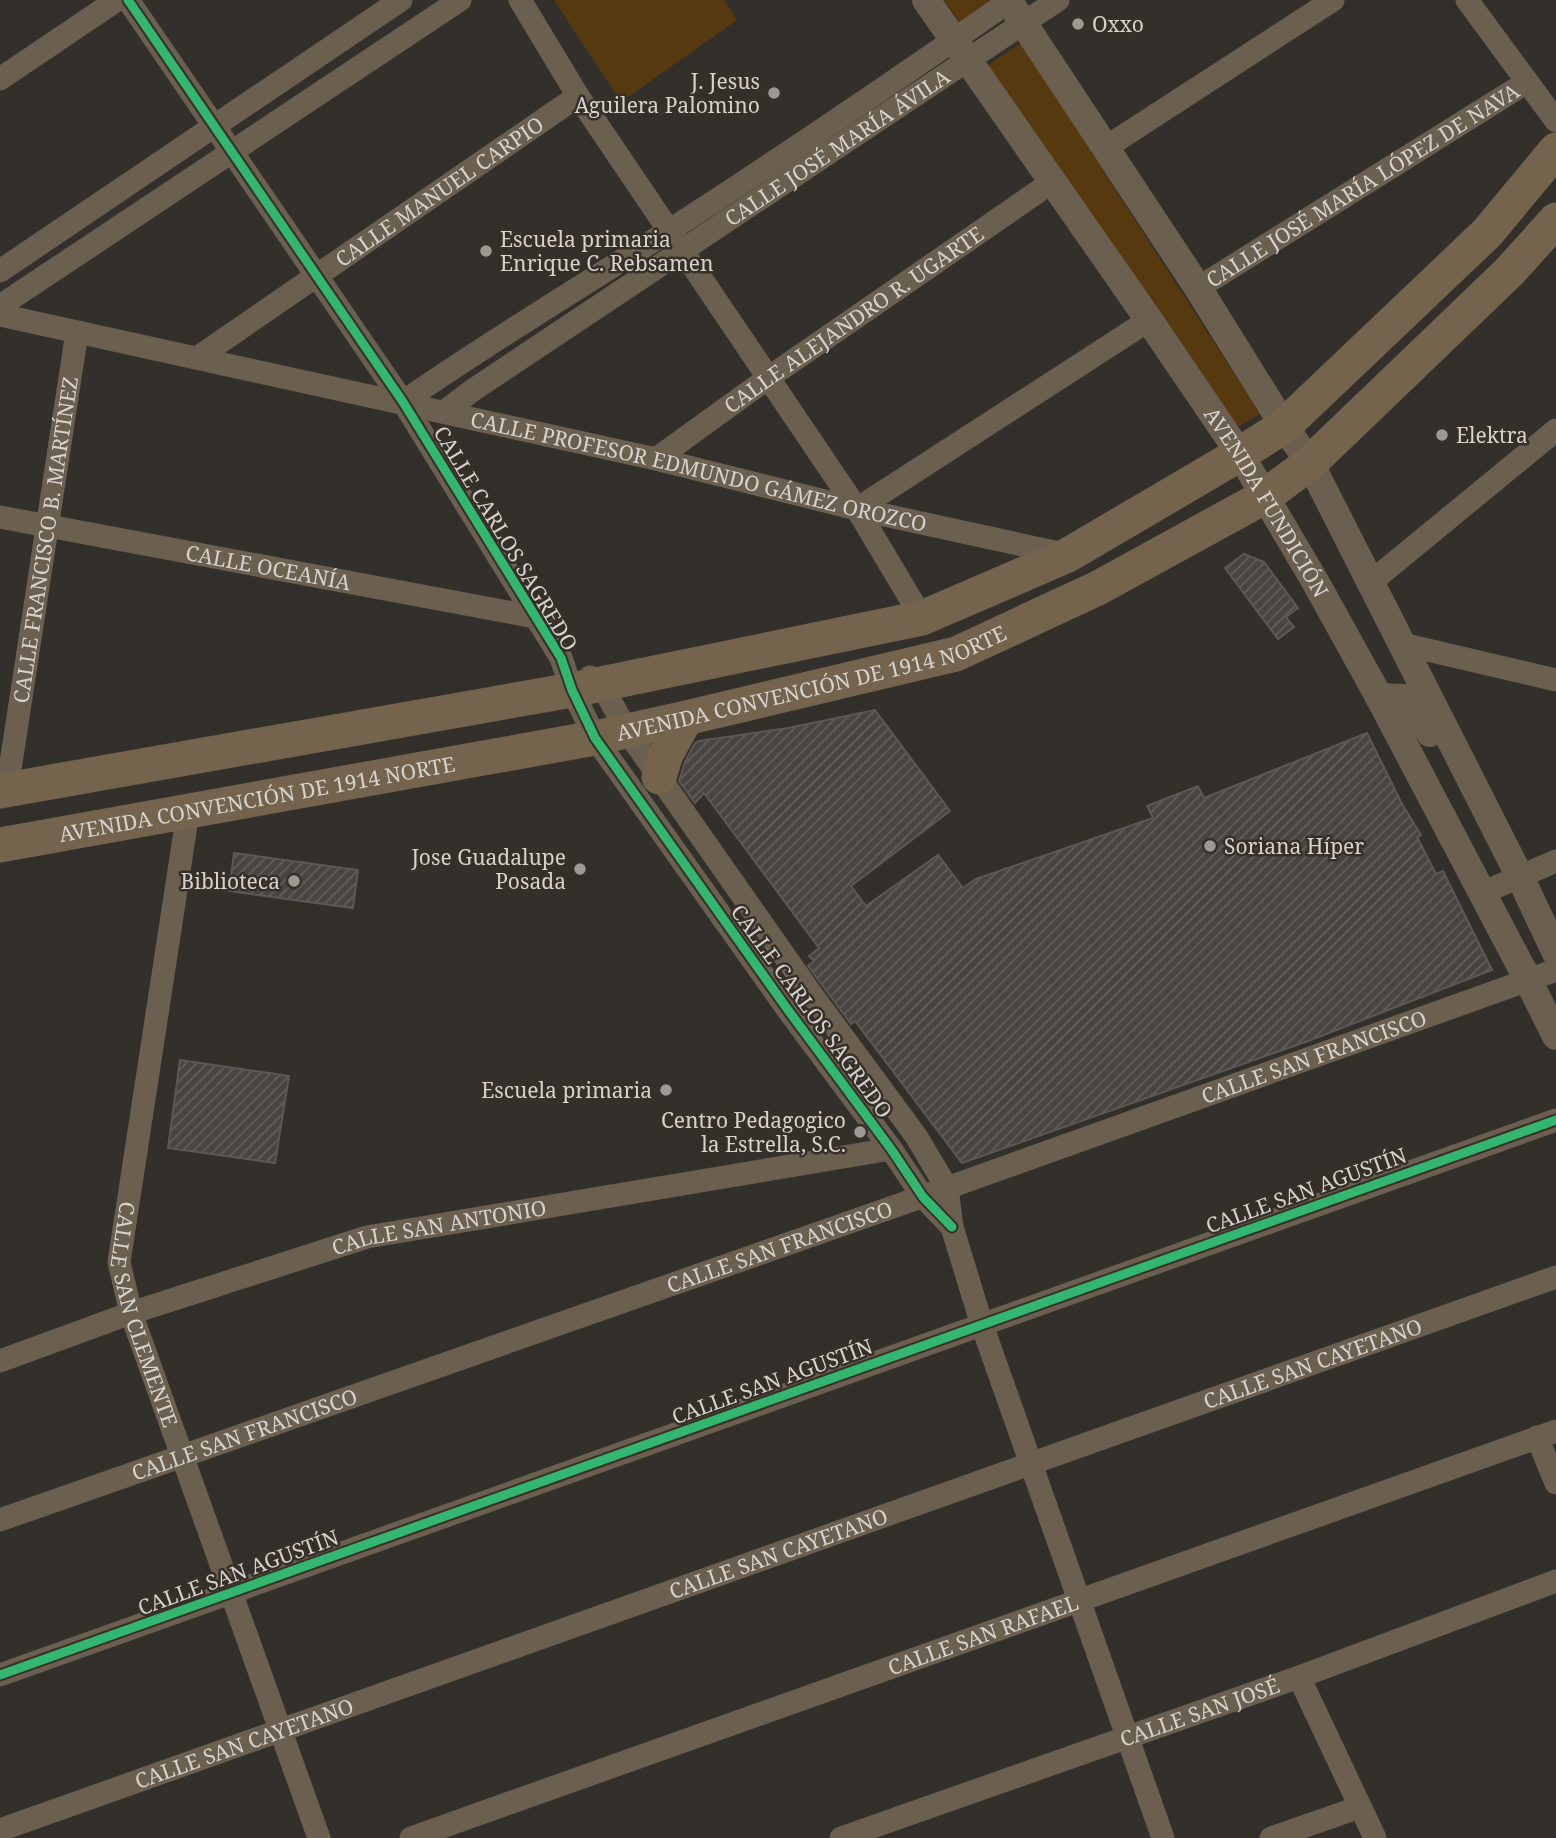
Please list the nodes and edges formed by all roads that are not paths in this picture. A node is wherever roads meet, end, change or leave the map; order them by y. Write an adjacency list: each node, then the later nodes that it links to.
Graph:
1 (117, 0): 12 (street)
2 (128, 0): 16 (street, CALLE CARLOS SAGREDO)
3 (401, 0): 16 (street)
4 (460, 0): 19 (street)
5 (520, 0): 14 (street)
6 (926, 0): 11 (street, AVENIDA FUNDICIÓN)
7 (1058, 0): 10 (street, CALLE JOSÉ MARÍA ÁVILA)
8 (1332, 0): 17 (street)
9 (1467, 0): 13 (street)
10 (1013, 7): 11 (street, CALLE JOSÉ MARÍA ÁVILA); 17 (street)
11 (961, 51): 20 (street, AVENIDA FUNDICIÓN); 22 (street, CALLE JOSÉ MARÍA ÁVILA); 23 (street, CALLE JOSÉ MARÍA ÁVILA)
12 (0, 79)
13 (1528, 82): 15 (street); 26 (street, CALLE JOSÉ MARÍA LÓPEZ DE NAVA)
14 (578, 96): 22 (street); 25 (street, CALLE MANUEL CARPIO)
15 (1556, 121)
16 (215, 126): 19 (street, CALLE CARLOS SAGREDO); 24 (street)
17 (1105, 148): 26 (street)
18 (1556, 150): 35 (main road, AVENIDA CONVENCIÓN DE 1914 NORTE)
19 (232, 152): 25 (street, CALLE CARLOS SAGREDO); 27 (street)
20 (1052, 182): 29 (street, AVENIDA FUNDICIÓN); 32 (street, CALLE ALEJANDRO R. UGARTE)
21 (1556, 220): 39 (main road, AVENIDA CONVENCIÓN DE 1914 NORTE)
22 (669, 230): 23 (street); 33 (street, CALLE JOSÉ MARÍA ÁVILA)
23 (683, 251): 32 (street); 34 (street, CALLE JOSÉ MARÍA ÁVILA)
24 (0, 271)
25 (317, 276): 31 (street, CALLE MANUEL CARPIO); 33 (street, CALLE CARLOS SAGREDO)
26 (1198, 288): 35 (street)
27 (0, 306)
28 (0, 314): 30 (street, CALLE PROFESOR EDMUNDO GÁMEZ OROZCO)
29 (1149, 320): 37 (street, AVENIDA FUNDICIÓN); 41 (street)
30 (77, 332): 31 (street, CALLE PROFESOR EDMUNDO GÁMEZ OROZCO); 43 (street, CALLE FRANCISCO B. MARTÍNEZ)
31 (197, 358): 33 (street, CALLE PROFESOR EDMUNDO GÁMEZ OROZCO)
32 (768, 377): 38 (street, CALLE ALEJANDRO R. UGARTE); 41 (street)
33 (403, 402): 34 (street, CALLE PROFESOR EDMUNDO GÁMEZ OROZCO); 46 (street, CALLE CARLOS SAGREDO)
34 (444, 412): 38 (street, CALLE PROFESOR EDMUNDO GÁMEZ OROZCO)
35 (1284, 426): 37 (main road, AVENIDA CONVENCIÓN DE 1914 NORTE); 39 (street)
36 (1556, 430): 45 (street)
37 (1240, 454): 40 (street, AVENIDA FUNDICIÓN); 44 (main road, AVENIDA CONVENCIÓN DE 1914 NORTE)
38 (656, 459): 41 (street, CALLE PROFESOR EDMUNDO GÁMEZ OROZCO)
39 (1310, 463): 40 (main road, AVENIDA CONVENCIÓN DE 1914 NORTE); 45 (street)
40 (1264, 497): 51 (street, AVENIDA FUNDICIÓN); 53 (main road, AVENIDA CONVENCIÓN DE 1914 NORTE)
41 (857, 509): 44 (street, CALLE PROFESOR EDMUNDO GÁMEZ OROZCO); 47 (street)
42 (0, 517): 43 (street, CALLE OCEANÍA)
43 (47, 527): 46 (street, CALLE OCEANÍA); 52 (street, CALLE FRANCISCO B. MARTÍNEZ)
44 (1068, 555): 47 (main road, AVENIDA CONVENCIÓN DE 1914 NORTE)
45 (1371, 582): 48 (street)
46 (535, 617): 49 (street, CALLE CARLOS SAGREDO)
47 (922, 618): 49 (main road, AVENIDA CONVENCIÓN DE 1914 NORTE)
48 (1402, 644): 50 (street); 55 (street)
49 (578, 678): 54 (street, CALLE CARLOS SAGREDO); 54 (street, CALLE CARLOS SAGREDO); 57 (main road, AVENIDA CONVENCIÓN DE 1914 NORTE)
50 (1556, 680)
51 (1379, 697): 55 (street); 62 (street, AVENIDA FUNDICIÓN)
52 (9, 718): 57 (street, CALLE FRANCISCO B. MARTÍNEZ)
53 (686, 718): 54 (main road, AVENIDA CONVENCIÓN DE 1914 NORTE); 56 (main road)
54 (611, 734): 56 (street, CALLE CARLOS SAGREDO); 58 (main road, AVENIDA CONVENCIÓN DE 1914 NORTE); 67 (street, CALLE CARLOS SAGREDO)
55 (1467, 773): 61 (street)
56 (659, 777): 66 (street, CALLE CARLOS SAGREDO)
57 (3, 790)
58 (188, 812): 59 (main road, AVENIDA CONVENCIÓN DE 1914 NORTE); 75 (street, CALLE SAN CLEMENTE)
59 (0, 845)
60 (1556, 861): 61 (street)
61 (1520, 877): 62 (street); 63 (street)
62 (1482, 893): 65 (street, AVENIDA FUNDICIÓN)
63 (1556, 953)
64 (1556, 970): 65 (street, CALLE SAN FRANCISCO)
65 (1528, 980): 68 (street, AVENIDA FUNDICIÓN); 71 (street, CALLE SAN FRANCISCO)
66 (812, 995): 67 (street); 71 (street, CALLE CARLOS SAGREDO)
67 (788, 1010): 70 (street, CALLE CARLOS SAGREDO)
68 (1556, 1036)
69 (1556, 1120): 76 (street, CALLE SAN AGUSTÍN)
70 (891, 1149): 72 (street, CALLE CARLOS SAGREDO); 75 (street, CALLE SAN ANTONIO)
71 (947, 1188): 72 (street, CALLE SAN FRANCISCO); 73 (street, CALLE CARLOS SAGREDO)
72 (923, 1197): 73 (street, CALLE CARLOS SAGREDO); 79 (street, CALLE SAN FRANCISCO)
73 (952, 1227): 76 (street, CALLE CARLOS SAGREDO)
74 (1556, 1277): 80 (street, CALLE SAN CAYETANO)
75 (131, 1313): 77 (street, CALLE SAN ANTONIO); 79 (street, CALLE SAN CLEMENTE)
76 (982, 1325): 80 (street, CALLE CARLOS SAGREDO); 84 (street, CALLE SAN AGUSTÍN)
77 (0, 1361)
78 (1546, 1434): 81 (street); 85 (street, CALLE SAN RAFAEL)
79 (181, 1456): 82 (street, CALLE SAN FRANCISCO); 84 (street, CALLE SAN CLEMENTE)
80 (1031, 1464): 85 (street, CALLE CARLOS SAGREDO); 88 (street, CALLE SAN CAYETANO)
81 (1556, 1483)
82 (0, 1520)
83 (1556, 1581): 87 (street, CALLE SAN JOSÉ)
84 (232, 1593): 86 (street, CALLE SAN AGUSTÍN); 88 (street, CALLE SAN CLEMENTE)
85 (1079, 1601): 89 (street, CALLE CARLOS SAGREDO); 93 (street, CALLE SAN RAFAEL)
86 (0, 1675)
87 (1299, 1677): 89 (street, CALLE SAN JOSÉ); 90 (street)
88 (281, 1730): 91 (street, CALLE SAN CAYETANO); 92 (street, CALLE SAN CLEMENTE)
89 (1127, 1737): 94 (street, CALLE SAN JOSÉ); 95 (street, CALLE CARLOS SAGREDO)
90 (1360, 1807): 96 (street); 97 (street)
91 (0, 1830)
92 (319, 1838)
93 (411, 1838)
94 (841, 1838)
95 (1163, 1838)
96 (1271, 1838)
97 (1374, 1838)

